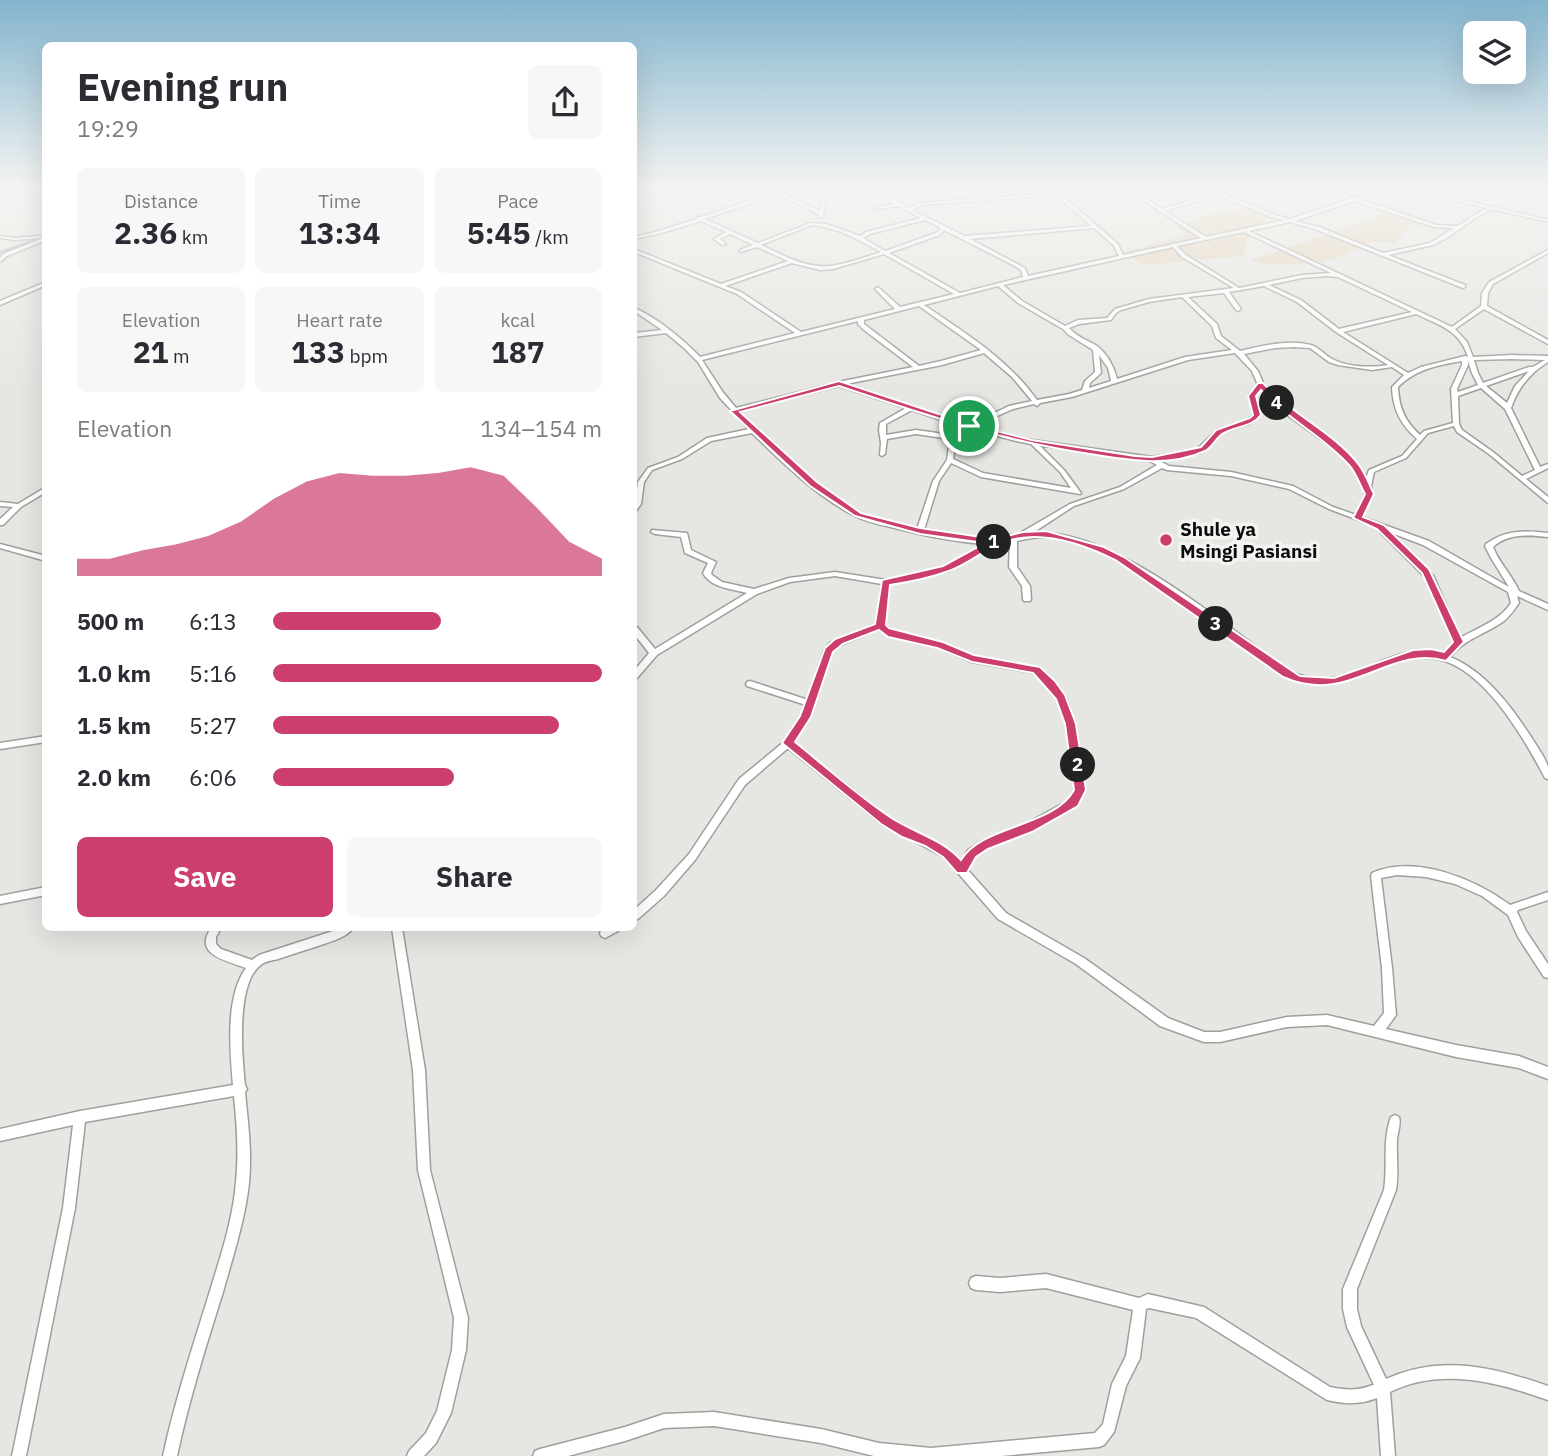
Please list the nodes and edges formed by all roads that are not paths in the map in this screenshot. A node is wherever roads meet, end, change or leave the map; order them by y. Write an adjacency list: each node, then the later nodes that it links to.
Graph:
1 (641, 253): 20 (street)
2 (775, 253): 14 (street)
3 (886, 253): 14 (street); 25 (street)
4 (992, 253): 16 (street)
5 (1120, 253): 13 (street)
6 (1137, 253): 13 (street)
7 (1181, 253): 23 (street)
8 (1293, 253): 15 (street)
9 (1381, 253): 12 (street)
10 (1391, 253): 12 (street)
11 (1542, 253): 29 (street)
12 (1384, 254): 21 (street)
13 (1121, 256): 16 (street)
14 (792, 261): 20 (street)
15 (1338, 275): 18 (street); 33 (street)
16 (1026, 278): 17 (street)
17 (999, 284): 25 (street); 35 (street)
18 (1261, 284): 23 (street); 38 (street)
19 (42, 285): 27 (street)
20 (722, 285): 39 (street)
21 (1463, 286)
22 (878, 289): 30 (street)
23 (1238, 289): 24 (street)
24 (1225, 290): 26 (street); 31 (street)
25 (958, 294): 28 (street)
26 (1184, 296): 35 (street); 44 (street)
27 (0, 303)
28 (920, 304): 30 (street); 43 (street)
29 (1484, 307): 36 (street); 41 (street)
30 (899, 309): 34 (street)
31 (1238, 309)
32 (637, 311): 37 (street)
33 (1419, 312): 36 (street); 38 (street)
34 (861, 318): 39 (street); 50 (street)
35 (1065, 328): 42 (street)
36 (1452, 329): 46 (street)
37 (667, 331): 40 (street); 47 (street)
38 (1338, 331): 49 (street)
39 (800, 334): 47 (street)
40 (637, 335)
41 (1548, 342)
42 (1096, 348): 53 (street); 57 (street)
43 (984, 351): 50 (street); 59 (street)
44 (1239, 352): 49 (street); 53 (street); 55 (street)
45 (1465, 358): 46 (street); 52 (street); 58 (street)
46 (1473, 358): 48 (street); 56 (street)
47 (699, 359): 62 (street)
48 (1548, 359): 51 (street)
49 (1394, 365): 52 (street)
50 (917, 368): 54 (street)
51 (1531, 368): 56 (street); 61 (street)
52 (1408, 374): 69 (street)
53 (1114, 380): 57 (street)
54 (839, 384): 60 (street); 62 (street)
55 (1261, 385): 72 (street); 78 (street)
56 (1483, 386): 58 (street); 61 (street)
57 (1085, 391): 59 (street)
58 (1455, 395): 64 (street)
59 (1037, 404): 65 (street)
60 (911, 408): 63 (street); 67 (street)
61 (1507, 408): 76 (street)
62 (734, 411): 66 (street)
63 (956, 423): 65 (street); 68 (street)
64 (1456, 424): 69 (street); 77 (street)
65 (969, 426): 70 (street)
66 (756, 430): 79 (street); 89 (street)
67 (885, 437): 68 (street); 71 (street)
68 (953, 437): 73 (street)
69 (1420, 438): 78 (street)
70 (1031, 443): 72 (street); 80 (street)
71 (882, 454)
72 (1152, 459): 74 (street)
73 (950, 460): 80 (street); 89 (street)
74 (1160, 466): 82 (street); 86 (street)
75 (1548, 466): 76 (street)
76 (1538, 470): 77 (street)
77 (1522, 478): 83 (street)
78 (1368, 486): 86 (street)
79 (637, 490)
80 (1076, 491): 82 (street)
81 (42, 492): 85 (street)
82 (1083, 500): 92 (street)
83 (1548, 501)
84 (0, 504): 85 (street)
85 (19, 506): 87 (street)
86 (1358, 518): 88 (street)
87 (0, 523)
88 (1381, 527): 98 (street); 103 (street)
89 (920, 531): 93 (street)
90 (655, 532): 97 (street)
91 (1548, 535): 98 (street)
92 (1019, 536): 93 (street); 99 (street); 105 (street)
93 (995, 542): 96 (street)
94 (0, 546): 95 (street)
95 (42, 558)
96 (886, 582): 97 (street); 101 (street)
97 (754, 592): 104 (street)
98 (1513, 592): 100 (street); 103 (street)
99 (1027, 599)
100 (1548, 607)
101 (880, 626): 108 (street); 113 (street)
102 (637, 633): 104 (street)
103 (1458, 642): 105 (street)
104 (654, 653): 106 (street)
105 (1446, 657): 112 (street)
106 (637, 673)
107 (750, 684): 108 (street)
108 (811, 704): 110 (street)
109 (42, 740): 111 (street)
110 (788, 743): 113 (street); 118 (street)
111 (0, 746)
112 (1548, 775)
113 (962, 869): 124 (street)
114 (42, 892): 116 (street)
115 (1548, 896): 117 (street)
116 (0, 900)
117 (1512, 912): 123 (street); 124 (street)
118 (637, 914)
119 (214, 931): 122 (street)
120 (342, 931): 122 (street)
121 (397, 931): 137 (street)
122 (252, 965): 126 (street)
123 (1548, 973)
124 (1378, 1030): 125 (street)
125 (1548, 1073)
126 (241, 1088): 127 (street); 136 (street)
127 (80, 1117): 129 (street); 135 (street)
128 (1395, 1121): 132 (street)
129 (0, 1135)
130 (976, 1283): 131 (street)
131 (1140, 1305): 132 (street); 134 (street)
132 (1383, 1388): 133 (street); 139 (street)
133 (1548, 1393)
134 (932, 1455): 138 (street)
135 (19, 1456)
136 (170, 1456)
137 (414, 1456)
138 (540, 1456)
139 (1388, 1456)

